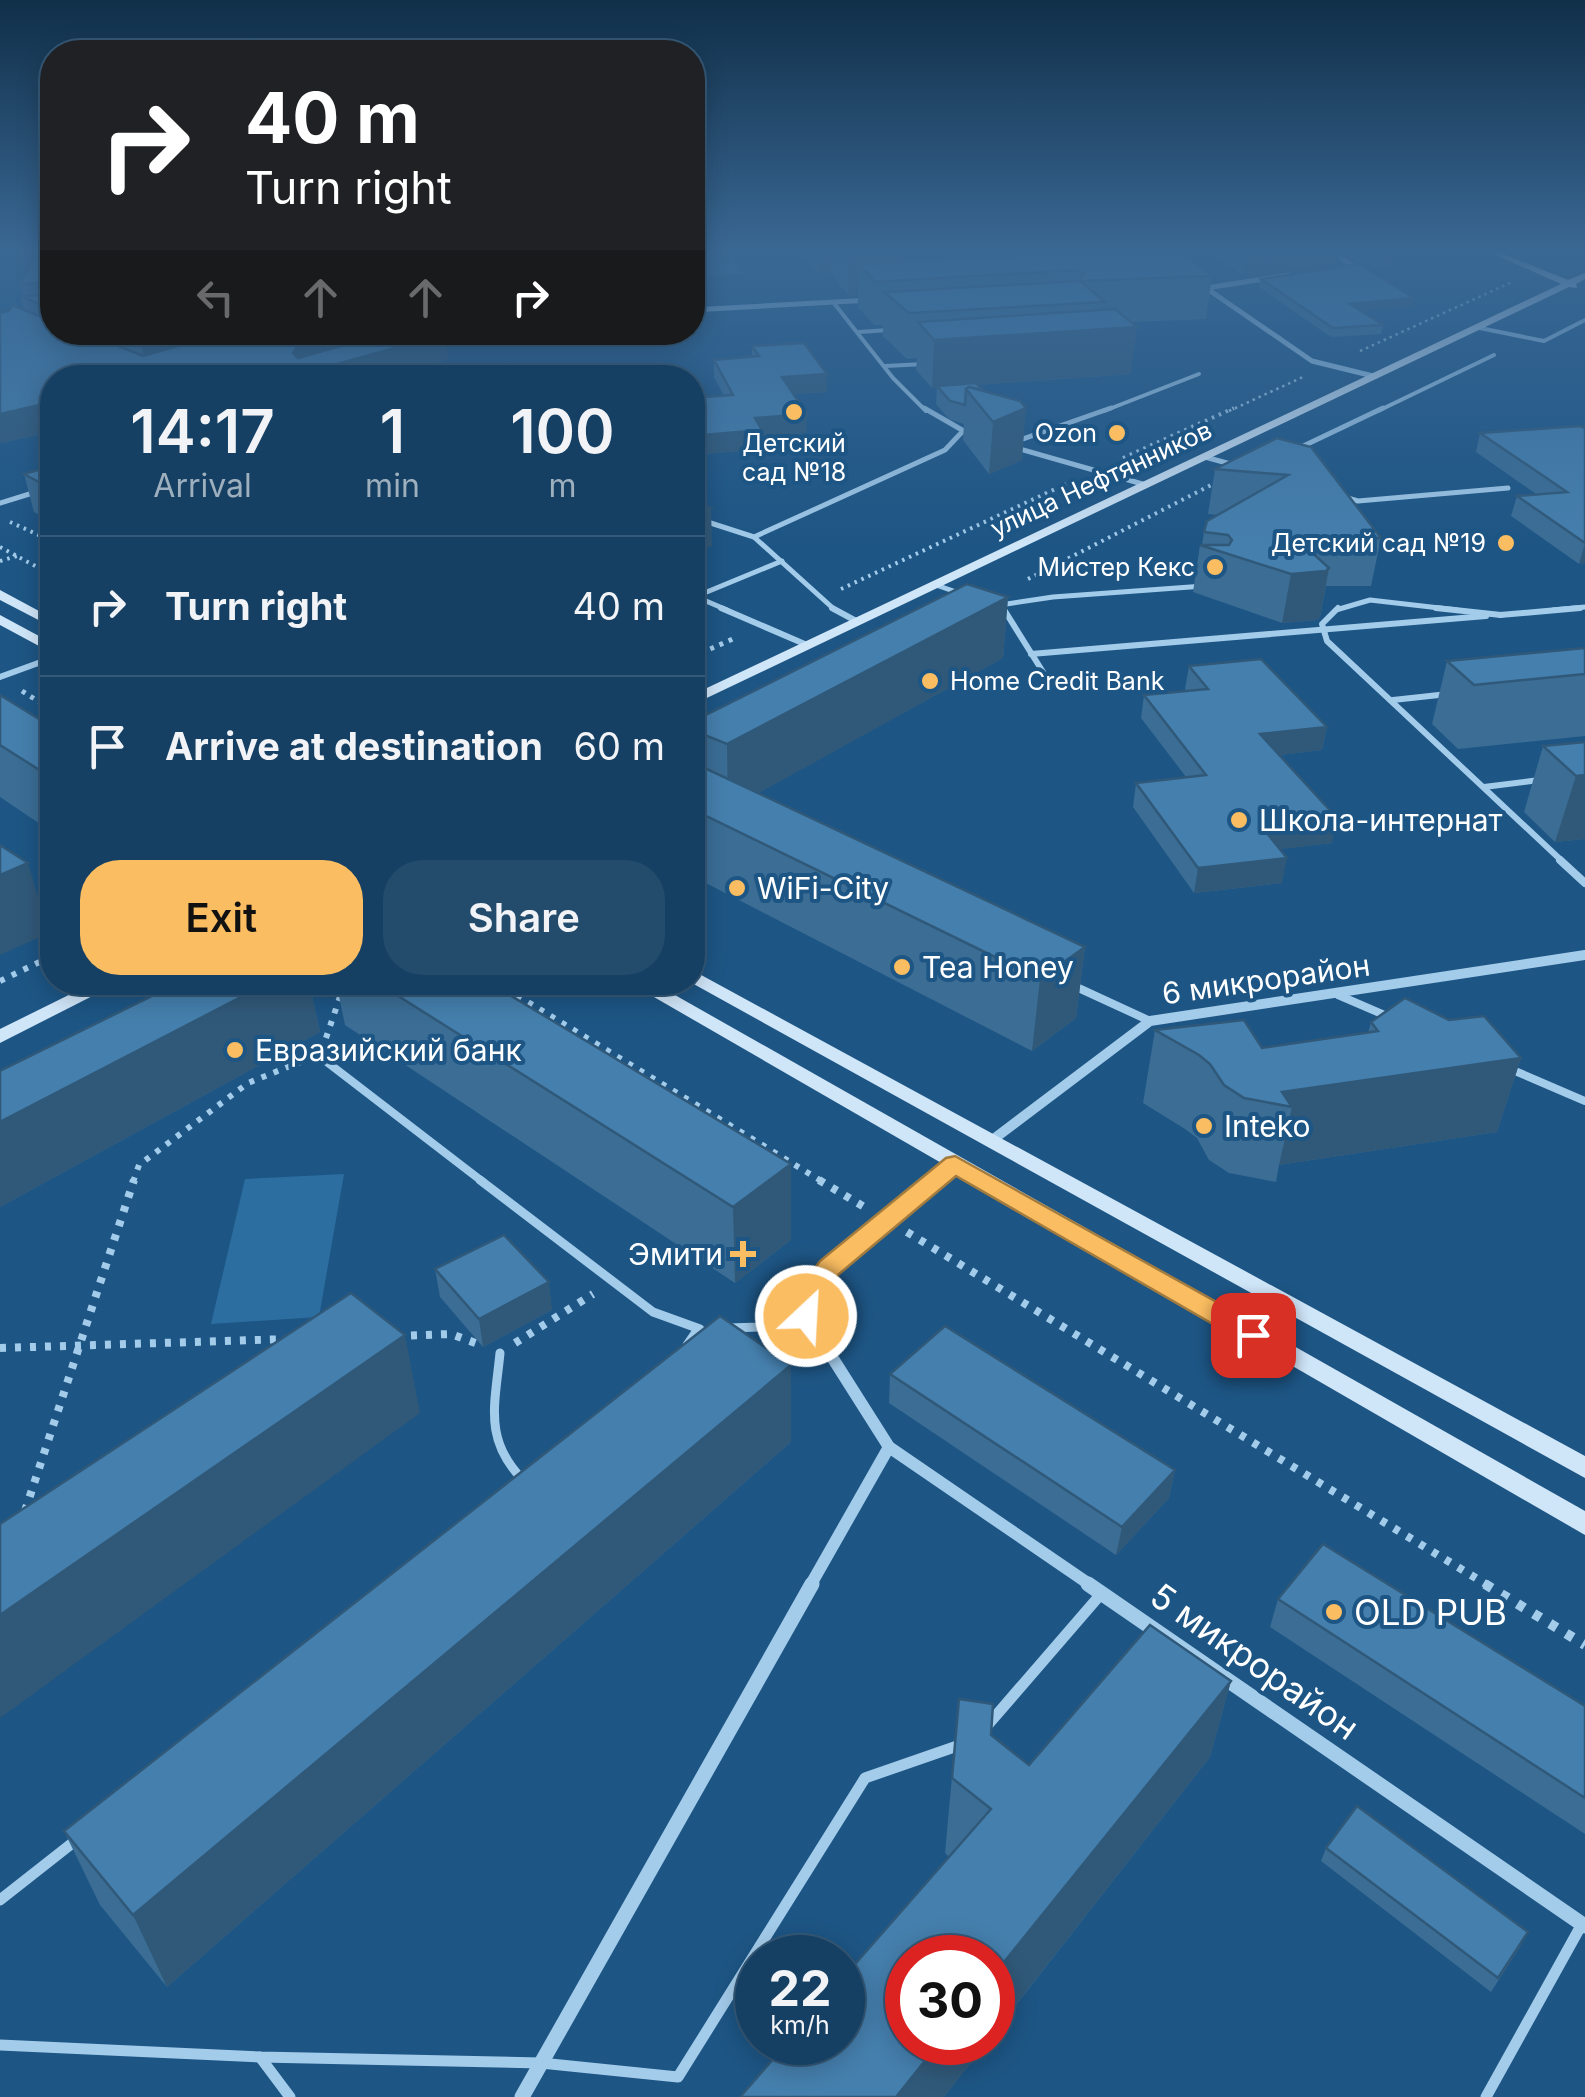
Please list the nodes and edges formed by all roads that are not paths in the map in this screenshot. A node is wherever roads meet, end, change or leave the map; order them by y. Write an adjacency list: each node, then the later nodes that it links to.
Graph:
1 (873, 350): 6 (lane)
2 (1296, 350): 8 (street)
3 (1427, 350): 8 (street, улица Нефтянников)
4 (1494, 355): 11 (lane)
5 (940, 363): 6 (lane)
6 (885, 366): 9 (lane)
7 (1199, 374): 14 (lane)
8 (1373, 376): 12 (street, улица Нефтянников)
9 (962, 432): 10 (lane); 20 (lane)
10 (974, 436)
11 (1287, 454)
12 (1205, 457): 13 (lane); 14 (street, улица Нефтянников)
13 (1244, 468)
14 (1146, 485): 22 (street, улица Нефтянников)
15 (1508, 488): 17 (lane)
16 (40, 490): 18 (lane)
17 (1340, 496)
18 (0, 502)
19 (705, 521): 20 (lane)
20 (754, 537): 21 (lane)
21 (782, 560): 24 (lane); 34 (lane)
22 (936, 586): 26 (lane); 34 (street, улица Нефтянников)
23 (1218, 588): 29 (lane)
24 (705, 592)
25 (0, 594): 32 (street)
26 (968, 596)
27 (705, 600): 37 (lane)
28 (984, 601): 29 (lane)
29 (1002, 606): 38 (lane)
30 (1585, 607): 31 (lane)
31 (1500, 615): 35 (lane); 35 (lane)
32 (40, 616)
33 (0, 619): 36 (street)
34 (858, 622): 37 (street, улица Нефтянников)
35 (1324, 632): 38 (lane); 44 (lane)
36 (40, 642)
37 (809, 646): 43 (street, улица Нефтянников)
38 (1030, 654): 40 (lane)
39 (40, 662): 41 (lane)
40 (1042, 672)
41 (0, 677)
42 (1451, 694): 44 (lane)
43 (705, 695)
44 (1393, 700): 46 (lane)
45 (1551, 779): 46 (lane)
46 (1484, 786): 47 (lane)
47 (1585, 883)
48 (1585, 955): 53 (street, 6 микрорайон)
49 (1062, 980): 55 (lane)
50 (705, 983): 60 (street)
51 (86, 995): 56 (street)
52 (660, 995): 61 (street)
53 (1338, 995): 54 (lane); 55 (street, 6 микрорайон)
54 (1391, 1018)
55 (1150, 1021): 60 (street, 6 микрорайон)
56 (0, 1037)
57 (320, 1058): 63 (lane)
58 (1497, 1063): 59 (lane)
59 (1585, 1101)
60 (992, 1141): 67 (street)
61 (955, 1164): 62 (street); 71 (street)
62 (806, 1316): 63 (lane); 66 (street, 5 микрорайон)
63 (698, 1329): 65 (lane)
64 (500, 1353): 69 (lane)
65 (677, 1360)
66 (889, 1447): 72 (street, 5 микрорайон); 78 (street)
67 (1585, 1468)
68 (543, 1472): 69 (lane)
69 (528, 1484): 70 (lane)
70 (512, 1496)
71 (1585, 1524)
72 (1103, 1591): 75 (street, 5 микрорайон); 78 (lane)
73 (93, 1826): 74 (lane)
74 (0, 1900)
75 (1584, 1925): 81 (lane)
76 (0, 2045): 77 (lane)
77 (260, 2057): 78 (lane); 79 (lane)
78 (540, 2063): 80 (street)
79 (290, 2097)
80 (522, 2097)
81 (1486, 2097)

